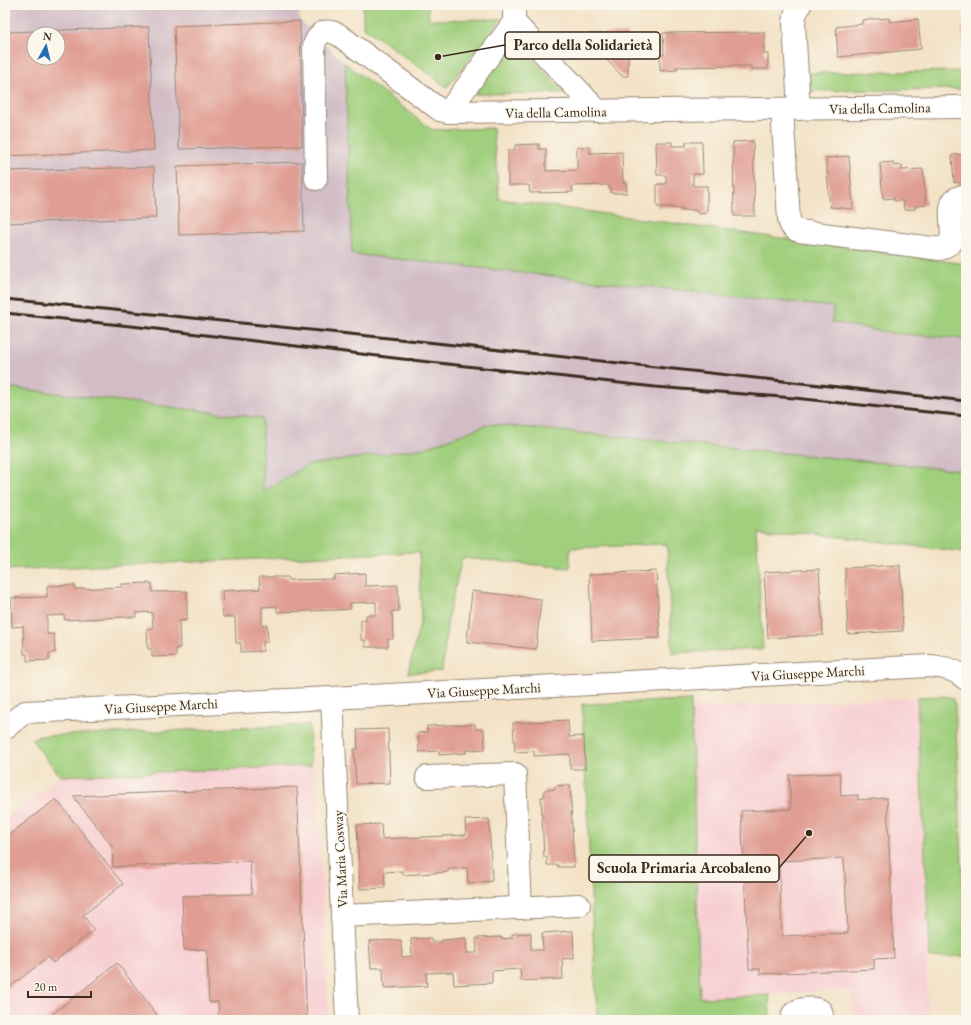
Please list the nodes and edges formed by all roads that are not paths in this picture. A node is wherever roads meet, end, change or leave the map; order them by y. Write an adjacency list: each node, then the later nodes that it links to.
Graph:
1 (800, 5): 4 (street)
2 (514, 14): 5 (street); 6 (street)
3 (966, 107): 4 (street, Via della Camolina)
4 (791, 109): 5 (street, Via della Camolina); 8 (street)
5 (598, 111): 6 (street, Via della Camolina)
6 (448, 112): 7 (street, Via della Camolina)
7 (316, 179)
8 (966, 195)
9 (966, 679): 10 (street, Via Giuseppe Marchi)
10 (332, 698): 11 (street, Via Giuseppe Marchi); 15 (street, Via Maria Cosway)
11 (5, 728)
12 (427, 777): 14 (street)
13 (579, 905): 14 (street)
14 (521, 908): 15 (street)
15 (342, 916): 16 (street, Via Maria Cosway)
16 (347, 1020)
17 (792, 1020): 18 (street)
18 (823, 1020)

